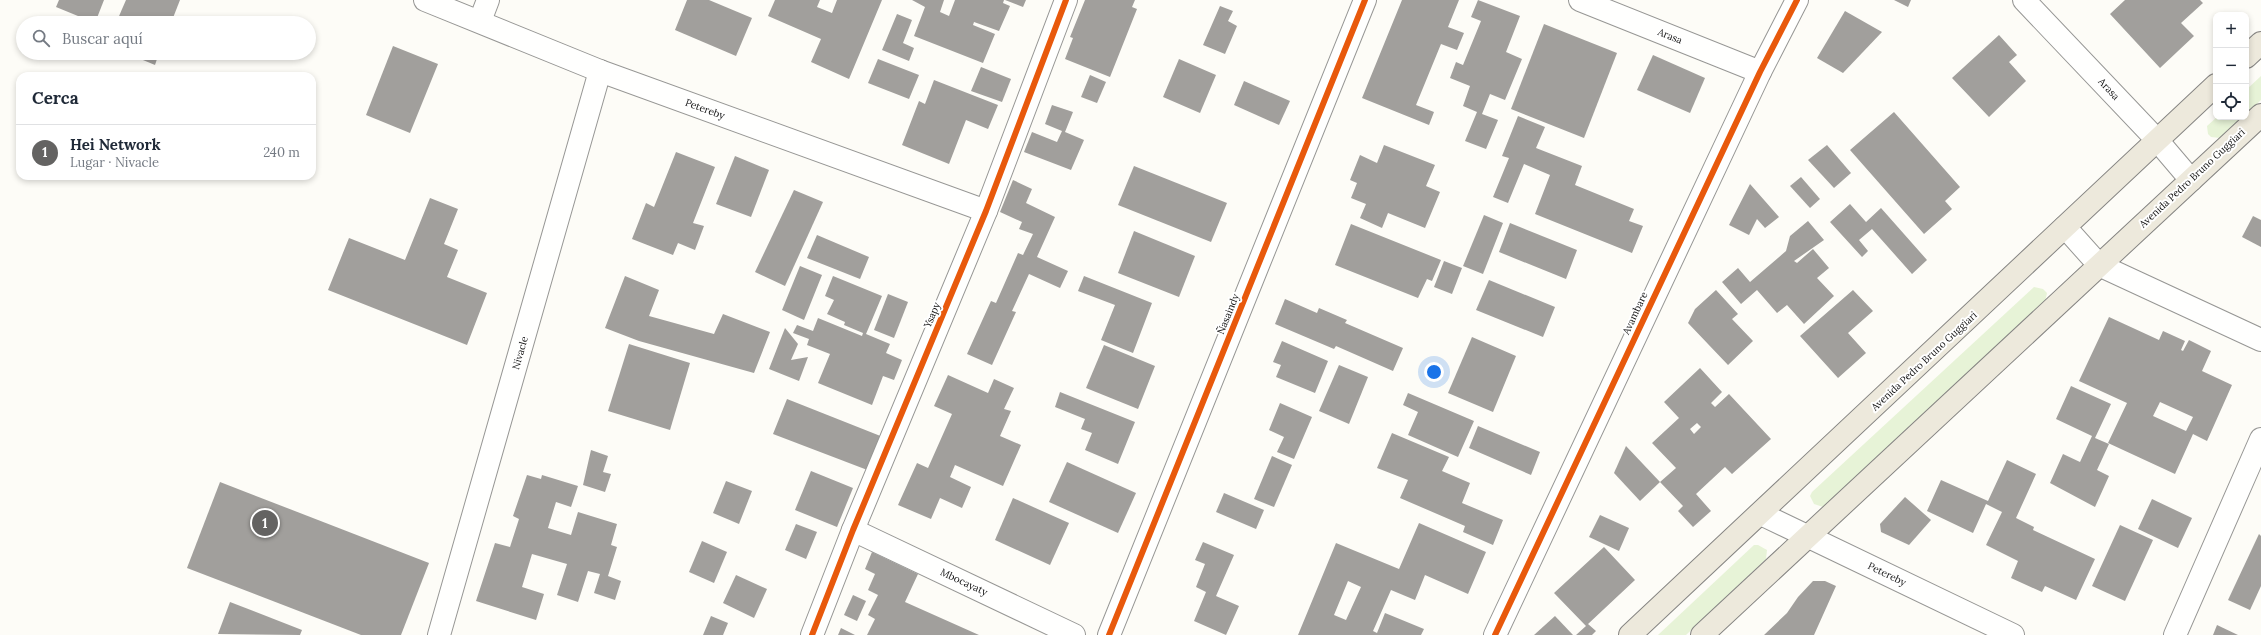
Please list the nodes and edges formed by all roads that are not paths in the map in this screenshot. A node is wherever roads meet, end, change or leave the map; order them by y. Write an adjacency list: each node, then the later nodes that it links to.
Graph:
1 (425, 0): 8 (street, Petereby)
2 (488, 0): 8 (street)
3 (1066, 0): 17 (street, Ysapy)
4 (1365, 0): 29 (street, Ñasaindy)
5 (1580, 0): 12 (street, Arasa)
6 (1797, 0): 12 (street, Avambare)
7 (2024, 0): 15 (street, Arasa)
8 (480, 21): 11 (street, Petereby)
9 (2261, 44): 10 (main road)
10 (2249, 54)
11 (600, 71): 17 (street, Petereby); 26 (street, Nivacle)
12 (1760, 72): 30 (street, Avambare)
13 (2213, 88): 15 (main road, Avenida Pedro Bruno Guggiari)
14 (2261, 115): 16 (main road, Avenida Pedro Bruno Guggiari)
15 (2157, 140): 16 (street, Arasa); 18 (main road, Avenida Pedro Bruno Guggiari)
16 (2191, 180): 19 (main road, Avenida Pedro Bruno Guggiari)
17 (986, 212): 23 (street, Ysapy)
18 (2065, 228): 19 (street); 22 (main road, Avenida Pedro Bruno Guggiari)
19 (2099, 265): 20 (street); 24 (main road, Avenida Pedro Bruno Guggiari)
20 (2261, 340)
21 (2261, 439): 34 (street)
22 (1761, 514): 24 (street, Petereby); 31 (main road, Avenida Pedro Bruno Guggiari)
23 (853, 530): 27 (street, Ysapy); 28 (street, Mbocayaty)
24 (1808, 537): 25 (street, Petereby); 32 (main road, Avenida Pedro Bruno Guggiari)
25 (1977, 627): 33 (street, Petereby)
26 (439, 635)
27 (812, 635)
28 (1074, 635)
29 (1109, 635)
30 (1495, 635)
31 (1630, 635)
32 (1702, 635)
33 (2014, 635)
34 (2175, 635)

